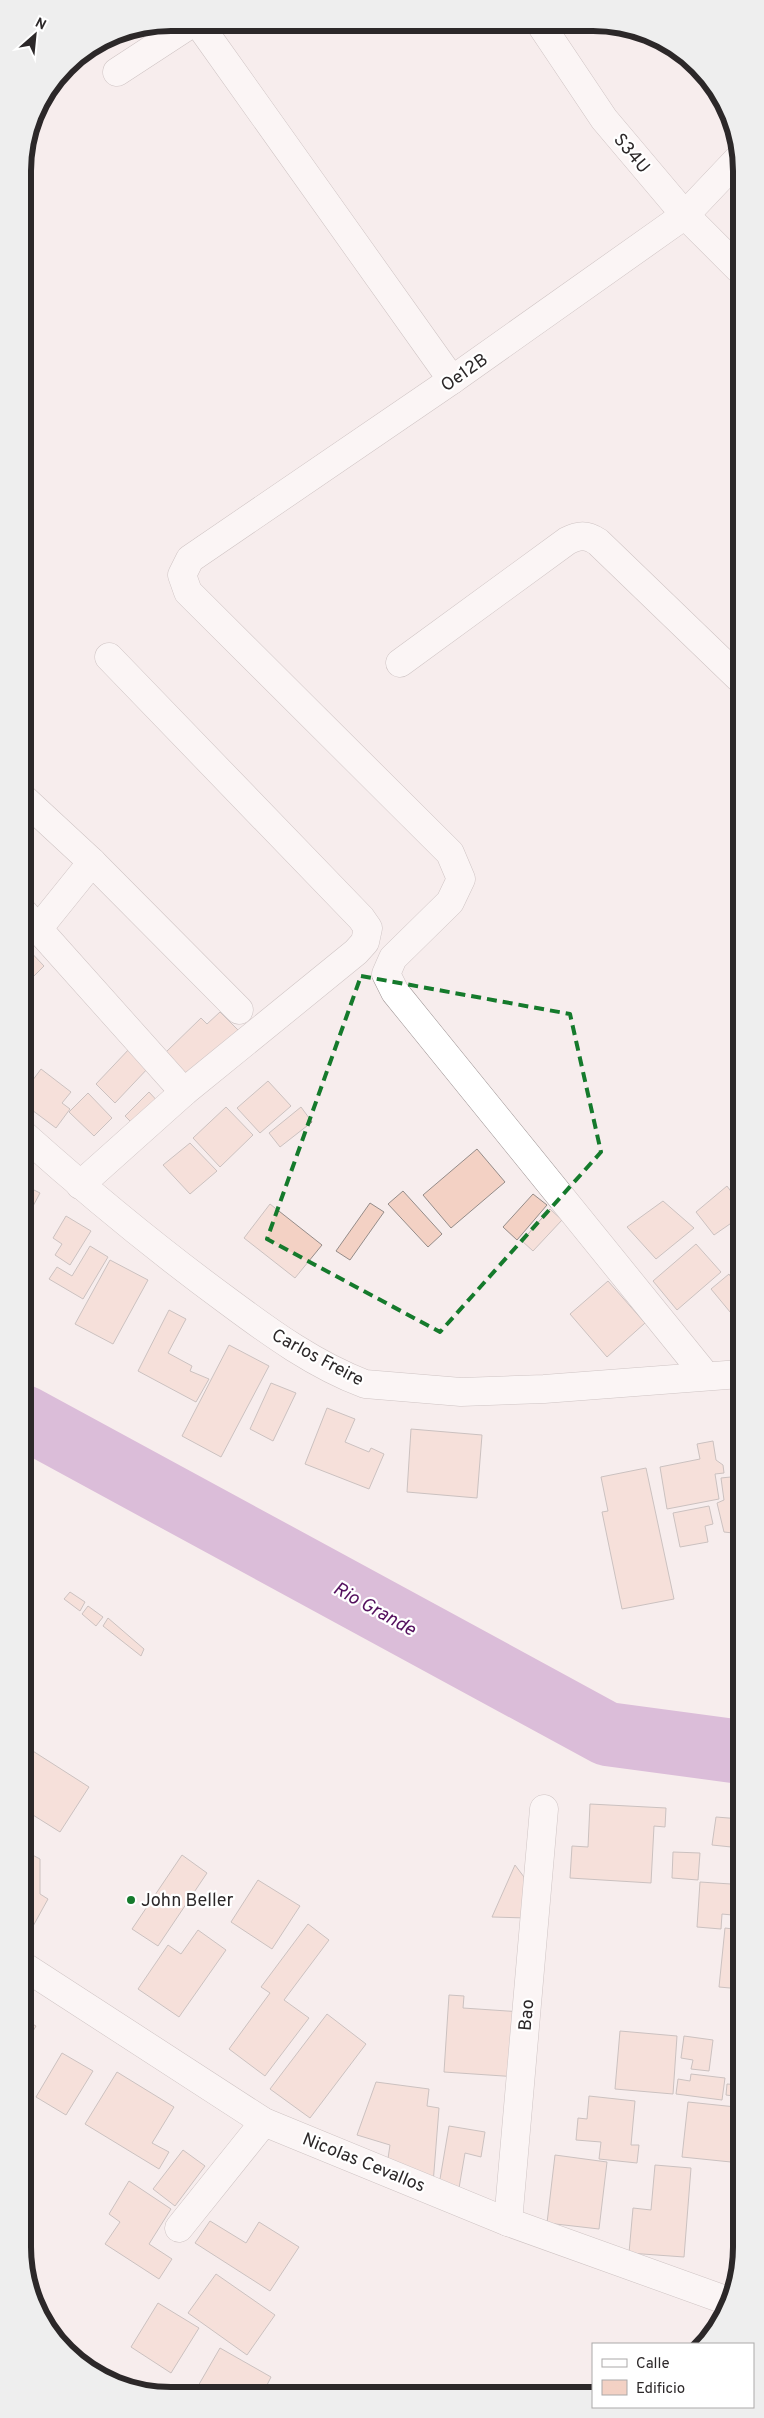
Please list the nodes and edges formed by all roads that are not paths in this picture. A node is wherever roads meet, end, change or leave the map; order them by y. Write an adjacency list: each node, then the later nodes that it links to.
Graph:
1 (180, 31): 4 (street)
2 (204, 31): 8 (street)
3 (545, 31): 6 (street, S34U)
4 (117, 72)
5 (732, 165): 6 (street, Oe12B)
6 (685, 215): 7 (street, S34U); 8 (street, Oe12B)
7 (733, 263)
8 (452, 380): 20 (street, Oe12B)
9 (109, 657): 16 (street)
10 (400, 663): 11 (street)
11 (733, 672)
12 (32, 806): 13 (street)
13 (92, 862): 14 (street); 15 (street)
14 (31, 921): 16 (street)
15 (239, 1010)
16 (184, 1092): 18 (street)
17 (32, 1142): 18 (street, Carlos Freire)
18 (80, 1185): 20 (street, Carlos Freire)
19 (732, 1374): 20 (street, Carlos Freire)
20 (706, 1376)
21 (544, 1808): 24 (street, Bao)
22 (31, 1971): 23 (street, Nicolas Cevallos)
23 (264, 2122): 24 (street, Nicolas Cevallos); 25 (street)
24 (508, 2222): 26 (street, Nicolas Cevallos)
25 (179, 2228)
26 (722, 2299)

